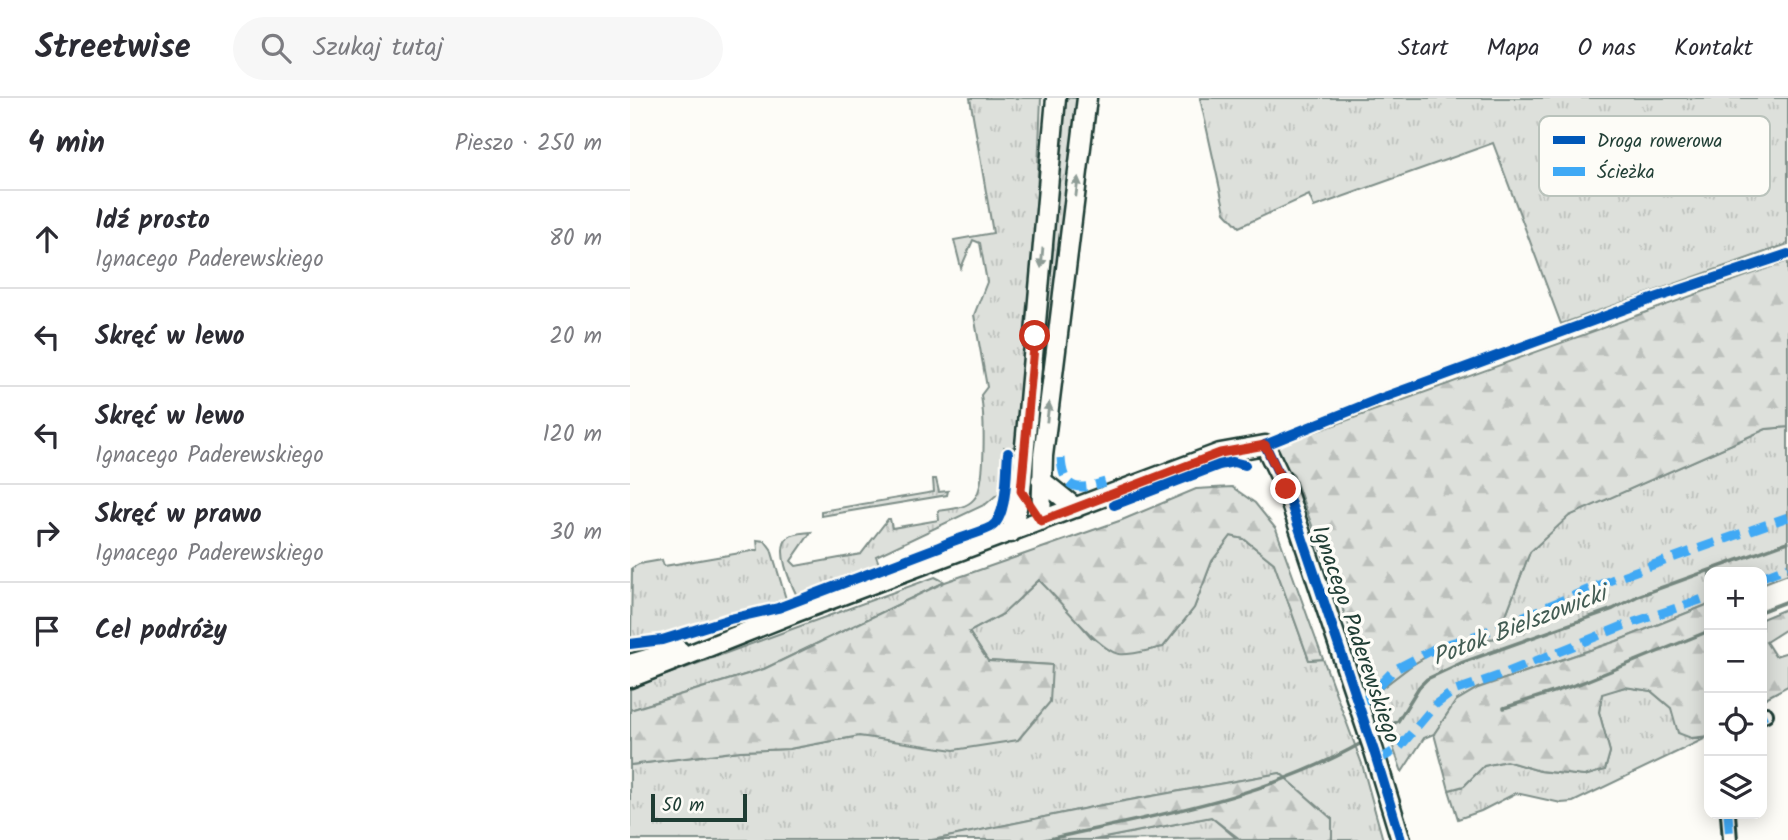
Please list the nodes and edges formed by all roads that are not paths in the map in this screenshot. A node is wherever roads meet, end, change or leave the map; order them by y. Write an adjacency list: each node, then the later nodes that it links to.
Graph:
1 (1056, 98): 4 (main road, one-way to 4)
2 (1087, 98): 3 (main road, one-way to 2)
3 (1041, 480): 5 (main road); 6 (main road)
4 (1021, 491): 6 (main road); 7 (main road)
5 (1076, 508): 6 (main road, Ignacego Paderewskiego); 12 (main road, Ignacego Paderewskiego)
6 (1041, 521): 7 (main road, Ignacego Paderewskiego)
7 (1011, 533): 8 (main road, Ignacego Paderewskiego)
8 (720, 641): 9 (main road); 10 (main road)
9 (630, 664)
10 (630, 678)
11 (1728, 819): 13 (street)
12 (1401, 840)
13 (1730, 840)

